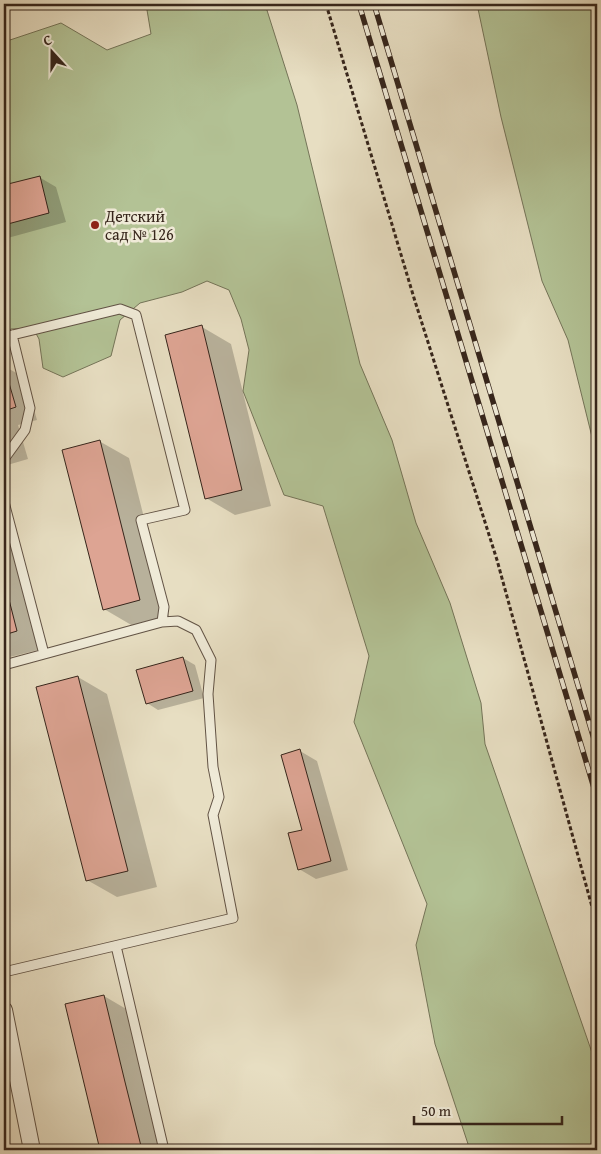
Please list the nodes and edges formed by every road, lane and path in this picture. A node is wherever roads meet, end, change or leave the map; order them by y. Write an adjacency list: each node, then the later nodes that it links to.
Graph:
1 (326, 4): 8 (path)
2 (8, 336): 3 (lane); 5 (lane)
3 (4, 459)
4 (4, 502): 6 (lane)
5 (162, 622): 6 (lane); 9 (lane)
6 (44, 654): 7 (lane)
7 (4, 665)
8 (597, 925)
9 (116, 946): 10 (lane); 13 (lane)
10 (4, 972)
11 (4, 1010): 12 (street)
12 (32, 1150)
13 (164, 1150)

